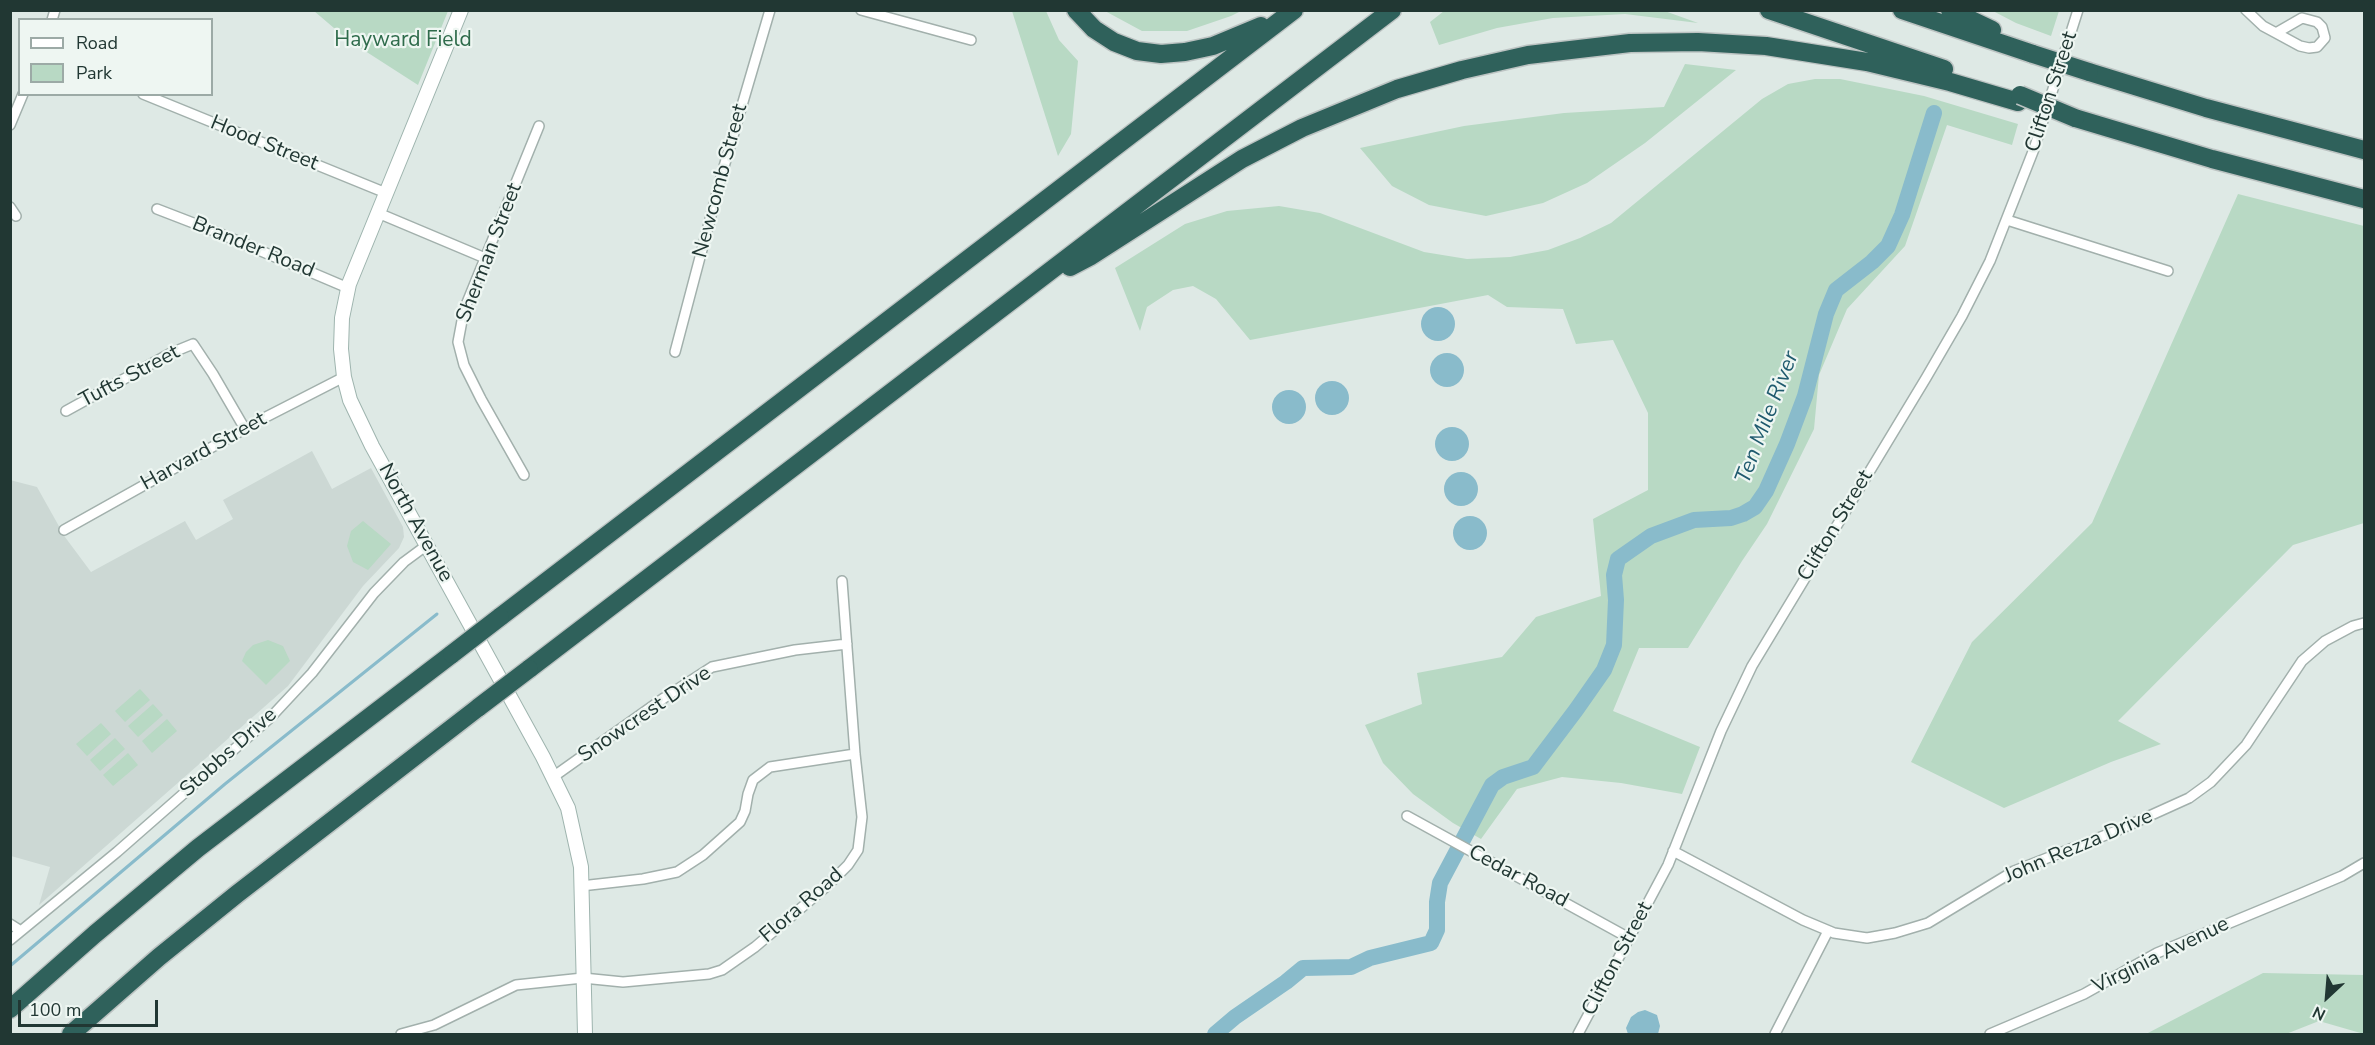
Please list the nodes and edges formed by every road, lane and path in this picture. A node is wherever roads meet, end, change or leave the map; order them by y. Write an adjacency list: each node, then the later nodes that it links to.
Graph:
1 (461, 10): 23 (main road, North Avenue)
2 (770, 10): 32 (street, Newcomb Street)
3 (861, 10): 13 (street)
4 (1077, 10): 11 (highway)
5 (1392, 10): 31 (highway)
6 (1769, 10): 18 (highway)
7 (1902, 10): 14 (highway)
8 (1950, 10): 14 (highway)
9 (2078, 10): 27 (street, Clifton Street)
10 (2246, 10): 12 (street)
11 (1291, 13): 54 (highway, bridge)
12 (2276, 33): 12 (street)
13 (971, 40)
14 (2035, 50): 15 (highway)
15 (2091, 68): 21 (highway); 22 (highway)
16 (23, 96): 19 (street)
17 (148, 96): 23 (street, Hood Street)
18 (2019, 98): 24 (highway, bridge); 31 (highway)
19 (10, 125)
20 (539, 126): 28 (street, Sherman Street)
21 (2364, 144)
22 (2364, 150)
23 (386, 193): 26 (main road, North Avenue)
24 (2364, 199)
25 (157, 209): 30 (street, Brander Road)
26 (378, 213): 28 (street); 30 (main road, North Avenue)
27 (2007, 220): 29 (street); 45 (street, Clifton Street)
28 (485, 258): 36 (street, Sherman Street)
29 (2168, 272)
30 (348, 288): 33 (main road, North Avenue)
31 (1028, 288): 56 (highway, bridge)
32 (675, 352)
33 (344, 376): 35 (street, Harvard Street); 38 (main road, North Avenue)
34 (66, 411): 35 (street, Tufts Street)
35 (245, 429): 37 (street, Harvard Street)
36 (524, 476)
37 (64, 530)
38 (427, 545): 43 (main road, North Avenue); 50 (street, Stobbs Drive)
39 (842, 581): 41 (street, Flora Road)
40 (2364, 623): 49 (street, John Rezza Drive)
41 (847, 644): 42 (street, Flora Road); 43 (street, Snowcrest Drive)
42 (855, 754): 47 (street); 53 (street, Flora Road)
43 (553, 777): 47 (main road, North Avenue)
44 (1407, 816): 51 (street, Cedar Road)
45 (1673, 850): 49 (street, John Rezza Drive); 51 (street, Clifton Street)
46 (2364, 863): 55 (street, Virginia Avenue)
47 (581, 886): 53 (main road, North Avenue)
48 (10, 924): 50 (street)
49 (1828, 931): 60 (street)
50 (21, 932): 52 (street, Stobbs Drive)
51 (1629, 938): 59 (street, Clifton Street)
52 (10, 940)
53 (584, 978): 57 (street, Flora Road); 58 (main road, North Avenue)
54 (10, 1009)
55 (1997, 1033)
56 (71, 1035)
57 (401, 1035)
58 (585, 1035)
59 (1578, 1035)
60 (1775, 1035)

